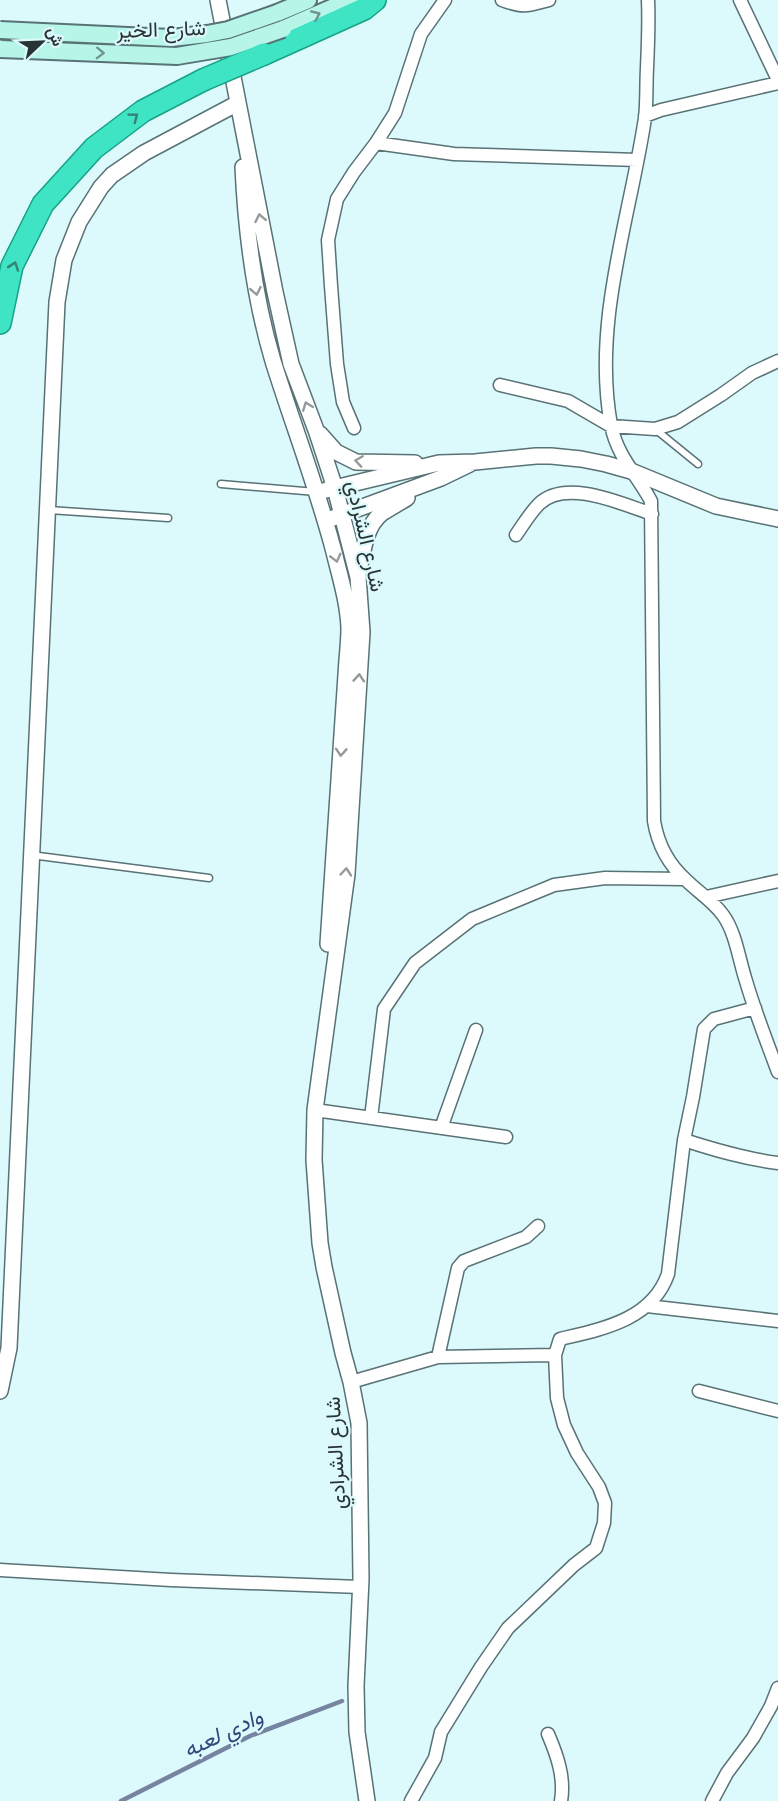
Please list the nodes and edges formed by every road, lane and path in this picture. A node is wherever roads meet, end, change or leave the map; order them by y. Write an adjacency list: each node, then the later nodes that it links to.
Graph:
1 (218, 0): 14 (street, شارع الشرادي)
2 (308, 0): 10 (main road, شارع الخير)
3 (350, 0): 10 (main road, شارع الخير, one-way to 3)
4 (375, 0): 19 (highway, one-way to 4, bridge)
5 (445, 0): 17 (street)
6 (502, 0): 7 (street)
7 (549, 0)
8 (648, 0): 15 (street)
9 (740, 0): 13 (street)
10 (280, 21): 11 (main road, شارع الخير, bridge); 12 (main road, شارع الخير, one-way to 10, bridge)
11 (0, 30)
12 (0, 49)
13 (778, 81): 15 (street)
14 (238, 104): 16 (street, شارع الشرادي); 32 (street)
15 (645, 116): 18 (street)
16 (243, 129): 25 (street, شارع الشرادي, one-way to 16); 31 (street, شارع الشرادي, one-way to 31)
17 (376, 143): 18 (street); 23 (street)
18 (637, 160): 22 (street)
19 (0, 323)
20 (778, 361): 24 (street)
21 (500, 385): 22 (street)
22 (611, 426): 24 (street); 28 (street)
23 (354, 428)
24 (655, 429): 26 (lane)
25 (316, 430): 27 (street, one-way to 25); 30 (street, شارع الشرادي)
26 (698, 464)
27 (440, 471): 28 (street); 30 (street); 34 (street); 39 (street)
28 (631, 471): 33 (street); 36 (street)
29 (221, 484): 31 (lane)
30 (335, 488): 31 (street); 34 (street, شارع الشرادي)
31 (317, 492): 37 (street, شارع الشرادي)
32 (49, 510): 35 (lane); 40 (street)
33 (652, 514): 38 (street); 42 (street)
34 (343, 515): 37 (street); 39 (street, شارع الشرادي)
35 (168, 518)
36 (778, 519)
37 (326, 520): 47 (street, شارع الشرادي, one-way to 47)
38 (516, 535)
39 (358, 577): 47 (street, شارع الشرادي, one-way to 39)
40 (30, 855): 41 (lane); 61 (street)
41 (209, 878)
42 (684, 879): 44 (street); 50 (street)
43 (778, 881): 44 (street)
44 (706, 897): 45 (street)
45 (755, 1008): 48 (street); 53 (street)
46 (476, 1030): 51 (street)
47 (325, 1034): 49 (street, شارع الشرادي)
48 (778, 1072)
49 (315, 1110): 50 (street); 60 (street, شارع الشرادي)
50 (371, 1118): 51 (street)
51 (441, 1128): 52 (street)
52 (506, 1137)
53 (684, 1140): 54 (street); 56 (street)
54 (778, 1163)
55 (538, 1226): 59 (street)
56 (647, 1306): 57 (street); 58 (street)
57 (778, 1321)
58 (555, 1355): 59 (street); 69 (street)
59 (438, 1357): 60 (street)
60 (351, 1382): 65 (street, شارع الشرادي)
61 (0, 1391)
62 (699, 1391): 63 (street)
63 (778, 1411)
64 (0, 1570): 65 (street)
65 (360, 1587): 68 (street, شارع الشرادي)
66 (778, 1688): 71 (street)
67 (548, 1734): 70 (street)
68 (370, 1800)
69 (411, 1801)
70 (561, 1801)
71 (712, 1801)

